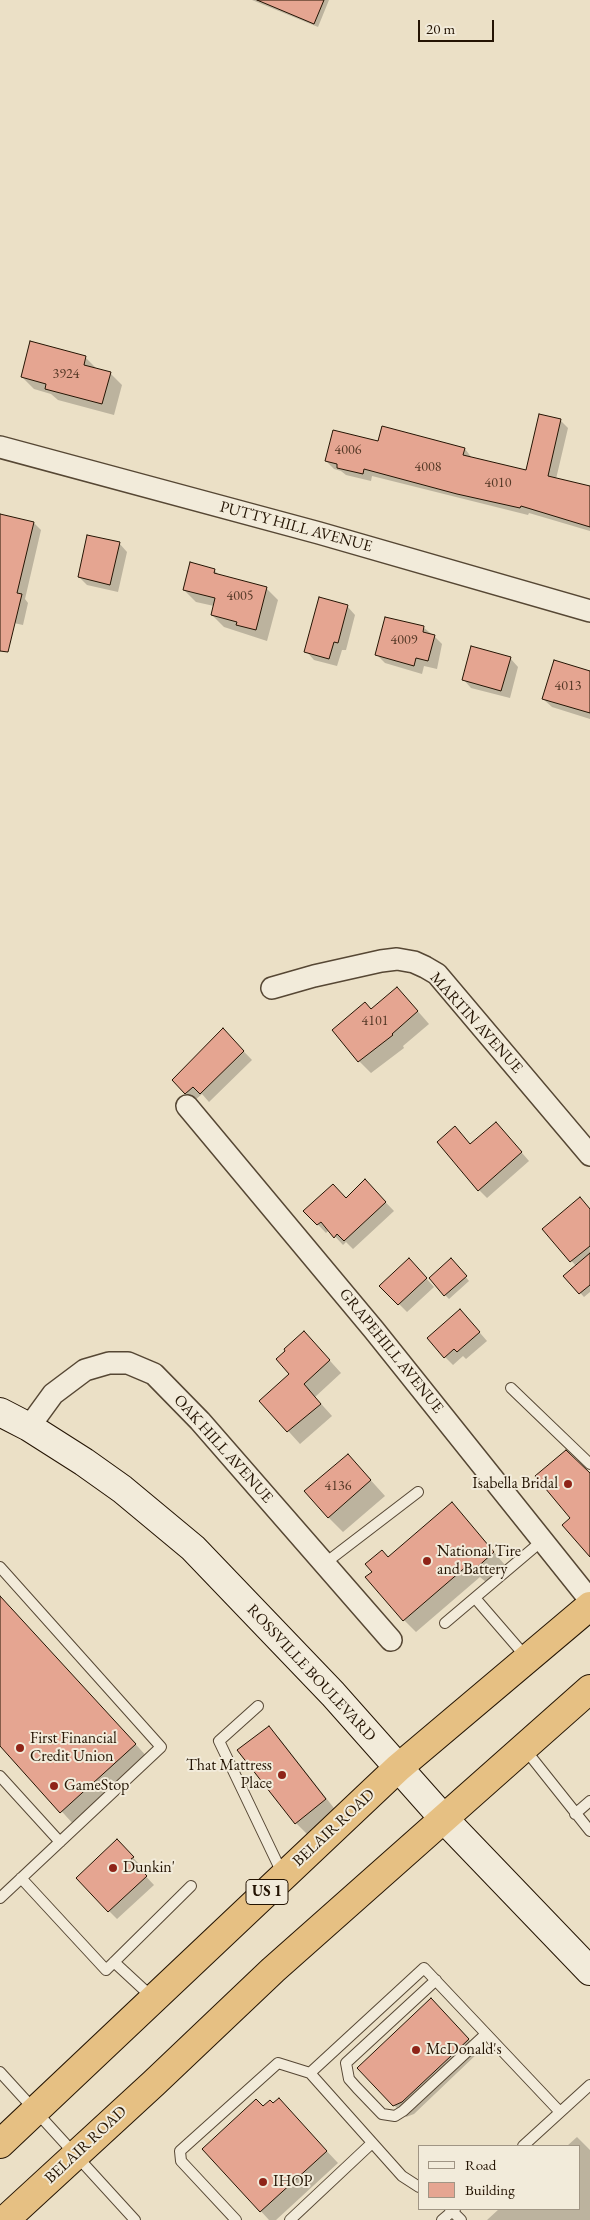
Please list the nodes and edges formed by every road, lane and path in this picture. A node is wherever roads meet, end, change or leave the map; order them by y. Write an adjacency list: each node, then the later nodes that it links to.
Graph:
1 (0, 447): 2 (street, PUTTY HILL AVENUE)
2 (590, 611)
3 (272, 988): 5 (street, MARTIN AVENUE)
4 (187, 1106): 11 (street, GRAPEHILL AVENUE)
5 (590, 1155)
6 (511, 1388): 9 (lane)
7 (0, 1412): 8 (main road, ROSSVILLE BOULEVARD)
8 (29, 1427): 12 (street, OAK HILL AVENUE); 23 (main road, ROSSVILLE BOULEVARD)
9 (590, 1464)
10 (418, 1492): 12 (lane)
11 (542, 1540): 14 (lane); 15 (street, GRAPEHILL AVENUE)
12 (324, 1564): 18 (street, OAK HILL AVENUE)
13 (0, 1567): 29 (lane)
14 (475, 1598): 17 (lane); 19 (lane)
15 (590, 1600)
16 (590, 1606): 19 (highway, BELAIR ROAD / US 1)
17 (445, 1623)
18 (391, 1640)
19 (527, 1658): 23 (highway, BELAIR ROAD / US 1)
20 (590, 1689): 22 (highway, BELAIR ROAD)
21 (258, 1706): 30 (lane)
22 (523, 1747): 26 (lane); 27 (highway, BELAIR ROAD)
23 (398, 1768): 27 (main road, ROSSVILLE BOULEVARD); 30 (highway, BELAIR ROAD / US 1)
24 (0, 1776): 29 (lane)
25 (590, 1801): 26 (lane)
26 (575, 1814): 28 (lane)
27 (444, 1820): 35 (main road, ROSSVILLE BOULEVARD); 47 (highway, BELAIR ROAD)
28 (590, 1831)
29 (60, 1842): 31 (lane)
30 (284, 1876): 37 (highway, BELAIR ROAD / US 1)
31 (21, 1878): 33 (lane); 34 (lane)
32 (191, 1886): 34 (lane)
33 (0, 1898)
34 (114, 1962): 37 (lane)
35 (590, 1972)
36 (436, 1980): 38 (lane); 38 (lane); 40 (lane)
37 (154, 1999): 42 (highway, BELAIR ROAD / US 1)
38 (486, 2034): 43 (lane)
39 (0, 2072): 42 (lane)
40 (310, 2073): 44 (lane); 53 (lane)
41 (589, 2089): 43 (lane)
42 (36, 2110): 45 (highway, BELAIR ROAD / US 1); 47 (lane)
43 (560, 2112): 46 (lane)
44 (372, 2143): 48 (lane); 54 (lane)
45 (0, 2144)
46 (524, 2145)
47 (76, 2155): 51 (highway, BELAIR ROAD); 52 (lane)
48 (418, 2186)
49 (451, 2210): 55 (lane)
50 (453, 2210): 56 (lane)
51 (5, 2220)
52 (135, 2220)
53 (236, 2220)
54 (290, 2220)
55 (442, 2220)
56 (461, 2220)

